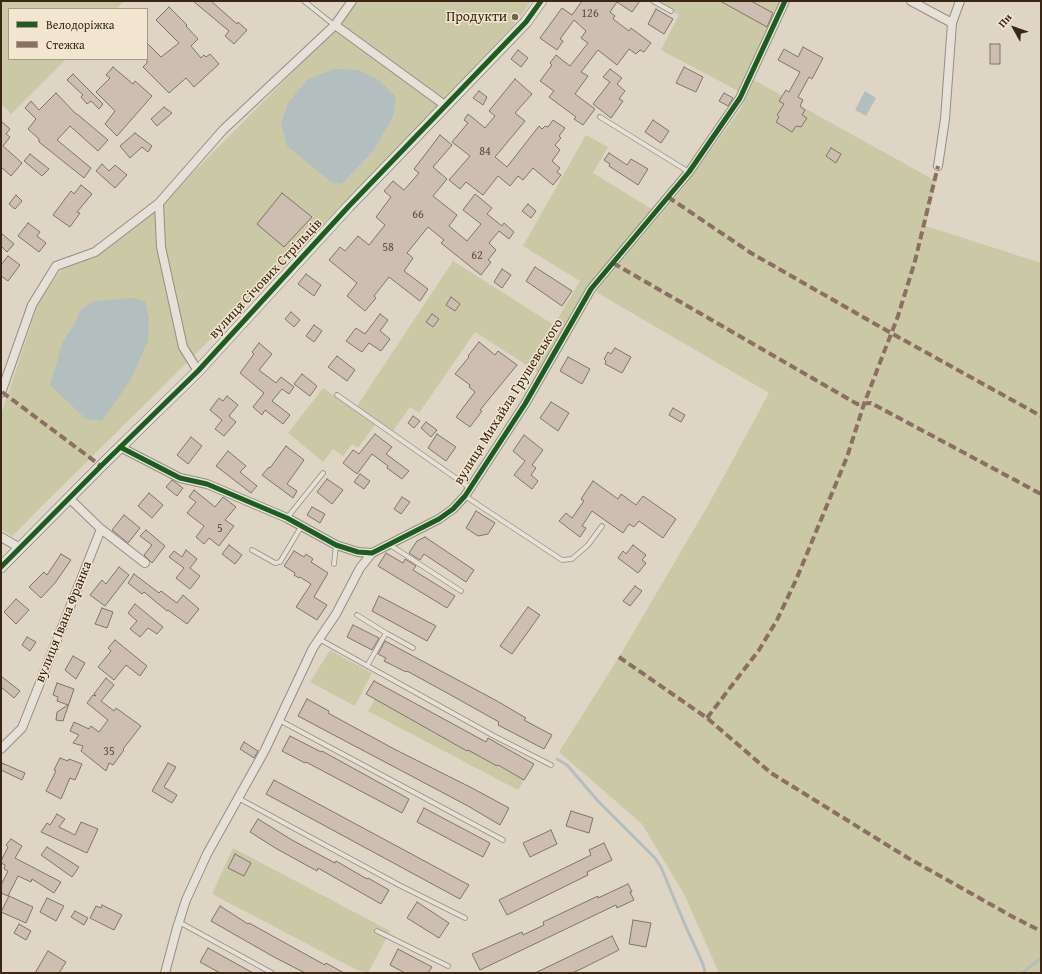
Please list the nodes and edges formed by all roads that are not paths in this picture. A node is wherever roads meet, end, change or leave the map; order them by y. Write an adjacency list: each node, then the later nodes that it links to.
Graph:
1 (304, 1): 10 (lane)
2 (352, 1): 10 (street)
3 (541, 1): 11 (street, вулиця Січових Стрільців)
4 (653, 1): 8 (lane)
5 (785, 1): 14 (street, вулиця Михайла Грушевського)
6 (911, 1): 9 (street)
7 (960, 1): 9 (street)
8 (671, 11)
9 (952, 23): 13 (street)
10 (335, 26): 11 (street); 15 (street)
11 (446, 106): 16 (street, вулиця Січових Стрільців)
12 (600, 117): 14 (lane)
13 (938, 166)
14 (689, 172): 21 (street, вулиця Михайла Грушевського)
15 (159, 203): 16 (street); 17 (street)
16 (198, 370): 19 (street, вулиця Січових Стрільців)
17 (1, 393)
18 (337, 395): 21 (lane)
19 (120, 447): 23 (street, вулиця Січових Стрільців); 24 (street)
20 (323, 473): 24 (lane)
21 (470, 488): 22 (street, вулиця Михайла Грушевського)
22 (465, 496): 25 (lane); 30 (street, вулиця Михайла Грушевського)
23 (69, 498): 27 (street); 31 (street, вулиця Січових Стрільців)
24 (287, 518): 26 (street)
25 (602, 526)
26 (301, 527): 29 (street); 32 (lane)
27 (100, 529): 34 (street); 44 (street, вулиця Івана Франка)
28 (1, 537): 31 (street)
29 (336, 545): 33 (street); 35 (lane)
30 (390, 545): 33 (street, вулиця Михайла Грушевського); 37 (lane)
31 (20, 548): 36 (street, вулиця Січових Стрільців)
32 (252, 550)
33 (372, 553): 40 (street)
34 (145, 563)
35 (334, 564)
36 (1, 567)
37 (461, 591)
38 (357, 615): 39 (lane)
39 (386, 633): 41 (lane); 42 (lane)
40 (319, 639): 42 (lane); 43 (street)
41 (413, 648)
42 (367, 666): 45 (lane)
43 (279, 720): 46 (street); 47 (lane)
44 (1, 749)
45 (550, 765)
46 (238, 798): 48 (lane); 49 (street)
47 (503, 840)
48 (465, 918)
49 (179, 922): 52 (street); 53 (lane)
50 (377, 931): 51 (lane)
51 (448, 966)
52 (165, 973)
53 (272, 973)

